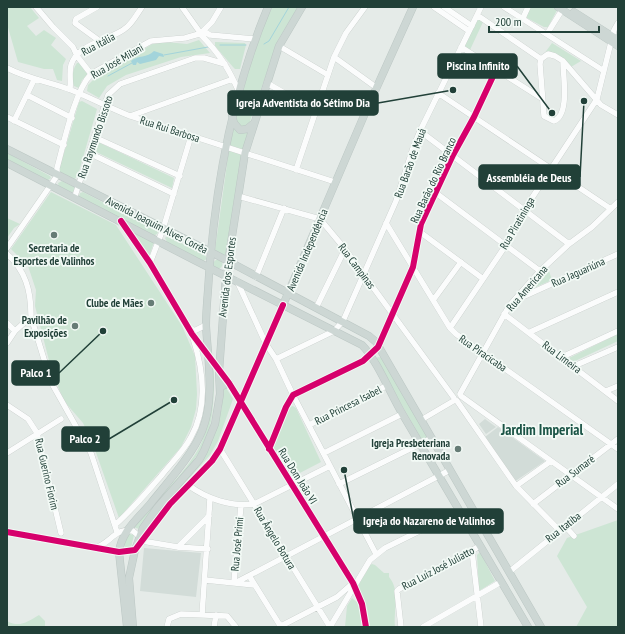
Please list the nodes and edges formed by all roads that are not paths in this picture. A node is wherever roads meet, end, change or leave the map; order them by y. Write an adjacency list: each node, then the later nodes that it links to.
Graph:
1 (36, 7): 30 (street)
2 (97, 7): 26 (street)
3 (142, 7): 26 (street, Rua Itália)
4 (182, 7): 21 (street)
5 (221, 7): 21 (street)
6 (268, 7): 24 (main road, Avenida dos Esportes)
7 (302, 7): 28 (main road, Avenida dos Esportes)
8 (365, 7): 31 (street)
9 (413, 7): 43 (main road, Avenida Independência)
10 (434, 7): 20 (street)
11 (444, 7): 19 (street)
12 (481, 7): 16 (street, Rua Barão de Mauá)
13 (504, 7): 17 (street)
14 (528, 7): 17 (street)
15 (562, 8): 22 (street); 25 (main road)
16 (477, 15): 19 (street, Rua Barão de Mauá); 32 (street)
17 (523, 18): 22 (street)
18 (618, 23): 25 (street, Rua Piratininga)
19 (472, 26): 20 (street, Rua Barão de Mauá)
20 (469, 31): 29 (street, Rua Barão de Mauá)
21 (201, 32): 23 (street); 27 (street); 38 (street, Rua José Milani)
22 (547, 34): 37 (street)
23 (218, 36): 24 (street); 27 (street)
24 (254, 39): 45 (main road, Avenida dos Esportes)
25 (615, 41): 37 (street, Rua Piratininga)
26 (101, 42): 30 (street, Rua Itália)
27 (213, 46): 34 (street)
28 (279, 46): 39 (street); 42 (main road, Avenida dos Esportes)
29 (461, 47): 36 (street); 47 (street, Rua Barão de Mauá)
30 (76, 56): 38 (street); 44 (street, Rua Itália)
31 (334, 57): 39 (street); 43 (street)
32 (541, 59): 33 (street); 49 (street)
33 (563, 61): 49 (street); 50 (street)
34 (225, 64): 40 (street); 51 (street, Rua Raymundo Bissoto)
35 (7, 69): 41 (street, Rua Rui Barbosa)
36 (496, 70): 49 (street); 58 (street, Rua Barão do Rio Branco)
37 (604, 71): 50 (street, Rua Piratininga)
38 (91, 74): 46 (street, Rua José Milani)
39 (328, 75): 52 (street)
40 (233, 79): 45 (street); 54 (street)
41 (34, 80): 44 (street, Rua Rui Barbosa); 48 (street)
42 (267, 83): 52 (street); 60 (main road, Avenida dos Esportes)
43 (377, 88): 75 (main road, Avenida Independência)
44 (70, 89): 46 (street, Rua Rui Barbosa)
45 (239, 92): 55 (main road, Avenida dos Esportes)
46 (79, 94): 51 (street, Rua Rui Barbosa); 57 (street, Rua José Milani)
47 (438, 94): 58 (street); 61 (street, Rua Barão de Mauá)
48 (27, 95): 57 (street); 59 (street)
49 (541, 98)
50 (597, 99): 53 (street); 71 (street, Rua Piratininga)
51 (105, 107): 54 (street, Rua Rui Barbosa); 63 (street, Rua Raymundo Bissoto)
52 (317, 112): 72 (street)
53 (617, 113)
54 (130, 116): 62 (street, Rua Rui Barbosa)
55 (232, 116): 60 (main road); 65 (main road, Avenida dos Esportes)
56 (7, 117): 59 (street)
57 (72, 118): 64 (street, Rua José Milani)
58 (474, 118): 69 (street, Rua Barão do Rio Branco); 71 (street)
59 (14, 121): 64 (street)
60 (253, 124): 68 (main road, Avenida dos Esportes)
61 (420, 131): 69 (street); 88 (street, Rua Barão de Mauá)
62 (191, 136): 65 (street, Rua Rui Barbosa); 74 (street)
63 (94, 137): 67 (street, Rua Raymundo Bissoto); 74 (street)
64 (64, 145): 73 (street, Rua José Milani)
65 (224, 147): 68 (street, Rua Rui Barbosa); 96 (main road, Avenida dos Esportes)
66 (7, 149): 73 (main road, Avenida Joaquim Alves Corrêa)
67 (89, 153): 77 (street, Rua Raymundo Bissoto); 78 (street)
68 (245, 153): 72 (street, Rua Rui Barbosa); 81 (main road, Avenida dos Esportes)
69 (453, 155): 79 (street, Rua Barão do Rio Branco); 85 (street)
70 (7, 162): 76 (main road, Avenida Joaquim Alves Corrêa)
71 (551, 168): 84 (street); 85 (street, Rua Piratininga)
72 (296, 170): 75 (street, Rua Rui Barbosa)
73 (57, 176): 76 (street); 77 (main road, Avenida Joaquim Alves Corrêa)
74 (180, 176): 78 (street)
75 (336, 182): 86 (main road, Avenida Independência)
76 (51, 186): 80 (main road, Avenida Joaquim Alves Corrêa); 94 (street)
77 (79, 186): 80 (street, Rua Raymundo Bissoto); 89 (main road, Avenida Joaquim Alves Corrêa)
78 (174, 194): 89 (street)
79 (436, 194): 90 (street, Rua Barão do Rio Branco); 93 (street)
80 (74, 196): 87 (main road, Avenida Joaquim Alves Corrêa)
81 (238, 196): 83 (street); 99 (main road, Avenida dos Esportes)
82 (618, 202): 84 (street, Rua Americana)
83 (284, 208): 86 (street); 107 (street)
84 (612, 209): 92 (street, Rua Americana)
85 (524, 210): 92 (street); 93 (street, Rua Piratininga)
86 (320, 219): 95 (street, Rua Campinas); 111 (main road, Avenida Independência)
87 (121, 221): 91 (main road, Avenida Joaquim Alves Corrêa); 101 (street, Rua Dom João VI)
88 (386, 223): 102 (street, Rua Piracicaba); 106 (street, Rua Barão de Mauá)
89 (163, 229): 91 (street); 96 (main road, Avenida Joaquim Alves Corrêa)
90 (420, 232): 100 (street); 102 (street, Rua Barão do Rio Branco)
91 (158, 240): 101 (street); 103 (main road, Avenida Joaquim Alves Corrêa)
92 (569, 244): 104 (street, Rua Americana)
93 (506, 245): 104 (street); 108 (street, Rua Piratininga)
94 (7, 248)
95 (345, 249): 106 (street, Rua Campinas); 115 (street)
96 (211, 252): 99 (main road, Avenida Joaquim Alves Corrêa); 103 (main road, Avenida dos Esportes)
97 (7, 254): 118 (street)
98 (618, 254): 113 (street, Rua Jaguariúna)
99 (228, 262): 105 (main road, Avenida dos Esportes); 107 (main road, Avenida Joaquim Alves Corrêa)
100 (461, 262): 108 (street); 112 (street)
101 (150, 263): 122 (street, Rua Dom João VI)
102 (413, 267): 112 (street, Rua Piracicaba); 116 (street, Rua Barão do Rio Branco)
103 (211, 268): 105 (main road, Avenida Joaquim Alves Corrêa); 121 (main road, Avenida dos Esportes)
104 (540, 272): 113 (street, Rua Americana)
105 (226, 275): 109 (main road, Avenida Joaquim Alves Corrêa); 137 (main road, Avenida dos Esportes)
106 (364, 275): 116 (street, Rua Campinas); 119 (street, Rua Barão de Mauá)
107 (256, 277): 111 (main road, Avenida Joaquim Alves Corrêa)
108 (482, 278): 124 (street, Rua Piratininga)
109 (236, 280): 114 (main road, Avenida Joaquim Alves Corrêa); 123 (street)
110 (618, 292): 129 (street)
111 (288, 294): 114 (main road, Avenida Independência); 115 (main road, Avenida Joaquim Alves Corrêa)
112 (434, 299): 124 (street, Rua Piracicaba)
113 (516, 300): 117 (street, Rua Americana)
114 (283, 305): 125 (main road, Avenida Joaquim Alves Corrêa); 127 (street, Avenida Independência)
115 (316, 308): 119 (main road, Avenida Joaquim Alves Corrêa)
116 (392, 314): 133 (street, Rua Barão do Rio Branco); 149 (street, Rua Campinas)
117 (504, 314): 129 (street, Rua Limeira); 135 (street, Rua Americana)
118 (30, 318): 126 (street); 186 (street)
119 (343, 321): 125 (street); 133 (main road, Avenida Joaquim Alves Corrêa)
120 (7, 322): 126 (street)
121 (206, 325): 122 (street); 136 (main road, Avenida dos Esportes)
122 (187, 326): 130 (street, Rua Dom João VI)
123 (259, 326): 127 (street); 132 (street)
124 (450, 328): 135 (street, Rua Piracicaba)
125 (334, 330): 138 (main road, Avenida Joaquim Alves Corrêa); 140 (street)
126 (16, 331): 131 (street)
127 (272, 331): 132 (street, Avenida Independência)
128 (618, 331): 139 (street)
129 (530, 332): 139 (street, Rua Limeira)
130 (192, 334): 136 (street, Rua Dom João VI); 186 (street)
131 (7, 343)
132 (266, 344): 140 (street); 151 (street, Avenida Independência)
133 (378, 347): 138 (street); 155 (main road, Avenida Joaquim Alves Corrêa)
134 (618, 347): 141 (street)
135 (483, 352): 149 (street, Rua Americana); 160 (street, Rua Piracicaba)
136 (209, 355): 137 (main road); 142 (street, Rua Dom João VI); 188 (main road, Avenida dos Esportes)
137 (220, 355): 142 (main road, Avenida dos Esportes)
138 (370, 355): 144 (main road, Avenida Joaquim Alves Corrêa); 148 (street)
139 (562, 357): 141 (street, Rua Limeira)
140 (276, 359): 148 (street)
141 (574, 366): 147 (street, Rua Limeira)
142 (219, 372): 143 (street, Rua Dom João VI); 146 (main road, Avenida dos Esportes)
143 (229, 383): 146 (main road); 151 (street, Rua Dom João VI)
144 (386, 386): 153 (main road, Avenida Joaquim Alves Corrêa); 156 (street, Rua Princesa Isabel)
145 (618, 386): 147 (street)
146 (220, 387): 195 (main road, Avenida dos Esportes)
147 (606, 392): 150 (street, Rua Limeira)
148 (293, 395): 156 (street); 163 (street)
149 (458, 397): 155 (street); 167 (street); 176 (street, Rua Campinas)
150 (618, 401)
151 (240, 403): 162 (street, Avenida Independência); 163 (street, Rua Dom João VI)
152 (7, 405): 157 (street, Rua Guerino Fiorim)
153 (402, 414): 161 (main road, Avenida Joaquim Alves Corrêa); 166 (street)
154 (61, 419): 157 (street)
155 (421, 420): 158 (main road, Avenida Joaquim Alves Corrêa)
156 (309, 425): 166 (street)
157 (37, 434): 165 (street); 192 (street, Rua Guerino Fiorim)
158 (432, 438): 161 (street); 169 (main road, Avenida Joaquim Alves Corrêa)
159 (618, 439): 160 (street, Rua Sumaré)
160 (611, 444): 164 (street, Rua Piracicaba); 170 (street, Rua Sumaré)
161 (421, 445): 171 (main road, Avenida Joaquim Alves Corrêa); 172 (street)
162 (220, 449): 174 (street, Avenida Independência); 179 (street, Rua Ângelo Botura)
163 (269, 449): 175 (street, Rua Dom João VI)
164 (618, 449)
165 (7, 453)
166 (324, 453): 168 (street)
167 (551, 461): 170 (street); 176 (street)
168 (330, 466): 172 (street); 175 (street)
169 (450, 470): 171 (street); 207 (main road, Avenida Joaquim Alves Corrêa)
170 (571, 475): 177 (street); 180 (street, Rua Sumaré)
171 (441, 476): 183 (main road, Avenida Joaquim Alves Corrêa); 185 (street)
172 (339, 484): 185 (street)
173 (618, 484): 177 (street, Rua Itatiba)
174 (188, 485): 178 (street); 195 (street, Avenida Independência)
175 (291, 485): 179 (street); 193 (street, Rua Dom João VI)
176 (516, 486): 180 (street, Rua Campinas)
177 (602, 497): 182 (street); 187 (street, Rua Itatiba)
178 (210, 498): 181 (street); 184 (street)
179 (254, 504): 181 (street); 206 (street, Rua Ângelo Botura)
180 (533, 504): 189 (street, Rua Campinas)
181 (241, 505): 210 (street, Rua José Primi)
182 (618, 509)
183 (460, 510): 197 (main road, Avenida Joaquim Alves Corrêa); 205 (street)
184 (209, 516): 198 (street); 200 (street)
185 (357, 519): 193 (street); 205 (street)
186 (115, 525): 191 (street)
187 (565, 526): 189 (street, Rua Itatiba); 194 (street)
188 (127, 530): 191 (street); 195 (street); 204 (main road)
189 (559, 530): 207 (street, Rua Itatiba)
190 (7, 532): 199 (street)
191 (118, 532): 196 (street)
192 (61, 533)
193 (324, 536): 206 (street); 213 (street, Rua Dom João VI)
194 (574, 536)
195 (141, 538): 198 (street); 201 (main road, Avenida dos Esportes)
196 (106, 543): 199 (street); 202 (street)
197 (480, 546): 203 (street, Rua Luiz José Juliatto); 211 (main road, Avenida Joaquim Alves Corrêa)
198 (178, 547): 200 (street)
199 (94, 548): 202 (street)
200 (208, 549): 209 (street)
201 (136, 550): 204 (street); 219 (main road, Avenida dos Esportes)
202 (108, 551): 204 (street)
203 (472, 551): 214 (street); 226 (street, Rua Luiz José Juliatto)
204 (119, 552): 218 (main road)
205 (376, 554): 213 (street)
206 (286, 556): 208 (street); 215 (street, Rua Ângelo Botura)
207 (509, 572): 230 (main road, Avenida Joaquim Alves Corrêa)
208 (250, 577): 210 (street); 212 (street)
209 (205, 580): 210 (street); 216 (street)
210 (235, 582): 212 (street)
211 (501, 582): 214 (street); 229 (main road, Avenida Joaquim Alves Corrêa)
212 (254, 585): 223 (street)
213 (354, 585): 215 (street); 224 (street); 225 (street, Rua Dom João VI)
214 (478, 596): 227 (street); 228 (street)
215 (317, 607): 223 (street); 224 (street, Rua Ângelo Botura)
216 (202, 615): 217 (street); 220 (street)
217 (216, 615): 221 (street); 222 (street)
218 (127, 627)
219 (132, 627)
220 (167, 627)
221 (214, 627)
222 (236, 627)
223 (280, 627)
224 (330, 627)
225 (366, 627)
226 (401, 627)
227 (423, 627)
228 (481, 627)
229 (528, 627)
230 (540, 627)

